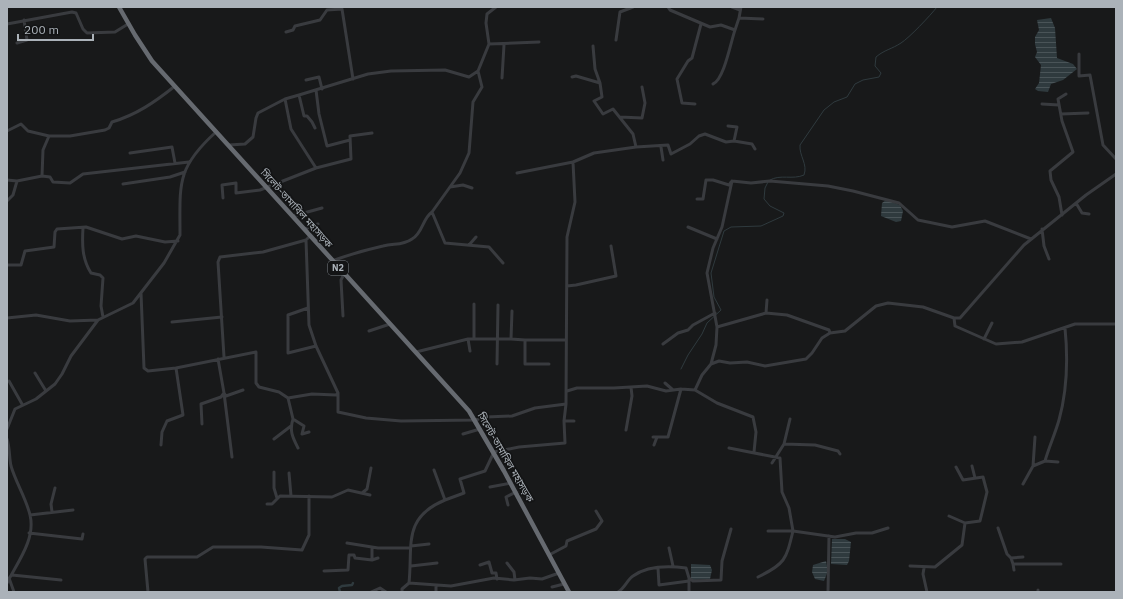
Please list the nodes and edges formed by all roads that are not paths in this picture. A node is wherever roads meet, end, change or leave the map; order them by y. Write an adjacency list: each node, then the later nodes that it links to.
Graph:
1 (119, 7): 12 (highway, সিলেট-তামাবিল মহাসড়ক / N2)
2 (496, 7): 19 (street)
3 (633, 7): 16 (street)
4 (668, 7): 13 (street)
5 (732, 7): 7 (street)
6 (329, 8): 15 (street); 26 (street)
7 (740, 9): 8 (street)
8 (738, 18): 9 (street); 14 (street)
9 (764, 19)
10 (24, 20): 11 (street); 12 (street); 18 (street)
11 (7, 24)
12 (128, 24): 30 (highway, সিলেট-তামাবিল মহাসড়ক / N2)
13 (701, 24): 14 (street); 37 (street)
14 (735, 30): 29 (street)
15 (286, 32)
16 (616, 40)
17 (539, 42): 20 (street)
18 (17, 43)
19 (489, 44): 20 (street); 23 (street)
20 (504, 45): 25 (street)
21 (593, 46): 28 (street)
22 (1079, 54): 56 (street)
23 (478, 71): 26 (street); 71 (street)
24 (572, 77): 28 (street)
25 (502, 78)
26 (353, 79): 31 (street)
27 (306, 80): 31 (street)
28 (600, 83): 42 (street)
29 (713, 84)
30 (176, 86): 46 (highway, সিলেট-তামাবিল মহাসড়ক / N2); 48 (street)
31 (322, 88): 33 (street)
32 (642, 88): 42 (street)
33 (316, 90): 34 (street); 49 (street)
34 (299, 94): 36 (street); 44 (street)
35 (1066, 94): 39 (street)
36 (285, 99): 51 (street); 61 (street)
37 (695, 104)
38 (1042, 104): 39 (street)
39 (1059, 105): 41 (street)
40 (1088, 113): 41 (street)
41 (1061, 114): 80 (street)
42 (620, 117): 52 (street)
43 (728, 126): 50 (street)
44 (315, 128)
45 (7, 131): 48 (street)
46 (216, 132): 51 (highway, সিলেট-তামাবিল মহাসড়ক / N2); 58 (street)
47 (372, 133): 49 (street)
48 (49, 136): 65 (street)
49 (350, 140): 61 (street)
50 (734, 141): 53 (street); 54 (street)
51 (229, 145): 70 (highway, সিলেট-তামাবিল মহাসড়ক / N2)
52 (636, 147): 53 (street); 59 (street)
53 (661, 147): 57 (street)
54 (755, 150)
55 (130, 153): 60 (street)
56 (1116, 159)
57 (663, 160)
58 (189, 162): 60 (street); 62 (street)
59 (573, 162): 63 (street); 99 (street)
60 (176, 163): 65 (street)
61 (316, 168): 70 (street)
62 (185, 172): 69 (street); 91 (street)
63 (517, 173)
64 (1116, 174): 76 (street)
65 (42, 176): 66 (street)
66 (17, 181): 68 (street); 75 (street)
67 (732, 181): 74 (street); 89 (street); 90 (street)
68 (7, 182)
69 (123, 184)
70 (266, 187): 73 (street); 81 (highway, সিলেট-তামাবিল মহাসড়ক / N2)
71 (450, 188): 72 (street); 78 (street)
72 (472, 188)
73 (223, 198)
74 (697, 198)
75 (7, 201)
76 (1076, 203): 79 (street); 80 (street)
77 (322, 208): 81 (street)
78 (432, 212): 92 (street); 95 (street)
79 (1089, 214)
80 (1062, 215): 86 (street)
81 (293, 217): 85 (highway, সিলেট-তামাবিল মহাসড়ক / N2)
82 (318, 224): 85 (street)
83 (688, 227): 89 (street)
84 (83, 228): 91 (street); 97 (street); 108 (street)
85 (304, 229): 88 (highway, সিলেট-তামাবিল মহাসড়ক / N2)
86 (1042, 229): 90 (street); 94 (street)
87 (476, 237): 92 (street)
88 (308, 238): 95 (highway, সিলেট-তামাবিল মহাসড়ক / N2); 104 (street); 110 (street)
89 (717, 239): 106 (street)
90 (1031, 239): 112 (street)
91 (178, 240): 100 (street)
92 (469, 245): 96 (street)
93 (611, 246): 99 (street)
94 (1049, 259)
95 (332, 260): 98 (highway, সিলেট-তামাবিল মহাসড়ক / N2)
96 (503, 263)
97 (7, 265)
98 (344, 274): 109 (street); 116 (highway, সিলেট-তামাবিল মহাসড়ক / N2)
99 (567, 286): 128 (street)
100 (140, 293): 108 (street); 138 (street)
101 (767, 300): 107 (street)
102 (474, 304): 123 (street)
103 (498, 305): 124 (street)
104 (308, 308): 130 (street); 130 (street)
105 (512, 311): 125 (street)
106 (714, 313): 118 (street); 129 (street)
107 (766, 313): 118 (street); 121 (street)
108 (103, 316): 113 (street)
109 (343, 316)
110 (222, 317): 114 (street); 133 (street)
111 (7, 318): 113 (street)
112 (954, 318): 121 (street); 126 (street)
113 (98, 320): 147 (street)
114 (172, 322)
115 (992, 323): 126 (street)
116 (390, 324): 120 (street); 132 (highway, সিলেট-তামাবিল মহাসড়ক / N2)
117 (1116, 324): 119 (street)
118 (717, 327): 137 (street)
119 (1065, 328): 126 (street); 181 (street)
120 (369, 331)
121 (830, 333): 137 (street)
122 (468, 339): 123 (street); 131 (street); 132 (street)
123 (474, 339): 124 (street)
124 (498, 339): 125 (street); 135 (street)
125 (511, 339): 127 (street)
126 (984, 339)
127 (525, 340): 128 (street); 136 (street)
128 (565, 340): 148 (street)
129 (663, 344)
130 (316, 346): 150 (street)
131 (470, 351)
132 (416, 352): 158 (highway, সিলেট-তামাবিল মহাসড়ক / N2)
133 (224, 357): 134 (street); 151 (street)
134 (218, 358): 138 (street); 149 (street)
135 (497, 364)
136 (549, 364)
137 (710, 364): 146 (street)
138 (176, 368): 152 (street)
139 (34, 373): 147 (street)
140 (9, 381): 154 (street)
141 (665, 383): 145 (street)
142 (631, 387): 145 (street); 148 (street); 165 (street)
143 (681, 389): 145 (street); 146 (street); 173 (street)
144 (243, 390): 149 (street)
145 (673, 390)
146 (696, 390): 177 (street)
147 (46, 391): 154 (street)
148 (567, 391): 155 (street)
149 (224, 393): 161 (street); 180 (street)
150 (338, 393): 151 (street); 158 (street)
151 (288, 398): 157 (street)
152 (181, 401): 153 (street); 172 (street)
153 (186, 401)
154 (22, 404): 163 (street)
155 (566, 404): 158 (street); 159 (street)
156 (790, 418): 171 (street)
157 (293, 419): 162 (street); 166 (street)
158 (475, 420): 164 (highway, সিলেট-তামাবিল মহাসড়ক / N2)
159 (564, 421): 160 (street); 176 (street)
160 (574, 421)
161 (202, 424)
162 (291, 426): 170 (street); 174 (street)
163 (7, 429)
164 (480, 429): 167 (street); 176 (highway, সিলেট-তামাবিল মহাসড়ক / N2)
165 (626, 430)
166 (309, 432)
167 (463, 434)
168 (1035, 437): 185 (street)
169 (7, 439): 208 (street)
170 (274, 439)
171 (784, 444): 178 (street); 179 (street)
172 (161, 445)
173 (654, 445)
174 (298, 448)
175 (729, 448): 177 (street)
176 (494, 452): 192 (highway, সিলেট-তামাবিল মহাসড়ক / N2); 202 (street)
177 (754, 452): 179 (street)
178 (840, 454)
179 (775, 456): 183 (street); 215 (street)
180 (232, 457)
181 (1045, 461): 182 (street); 185 (street)
182 (1058, 462)
183 (772, 463)
184 (972, 466): 191 (street)
185 (1033, 466): 193 (street)
186 (956, 467): 191 (street)
187 (371, 468): 197 (street)
188 (434, 470): 202 (street)
189 (274, 472): 201 (street)
190 (289, 473): 199 (street)
191 (975, 478): 210 (street)
192 (511, 483): 194 (street); 196 (highway, সিলেট-তামাবিল মহাসড়ক / N2)
193 (1023, 484)
194 (490, 487)
195 (55, 488): 207 (street)
196 (516, 492): 204 (street); 224 (highway, সিলেট-তামাবিল মহাসড়ক / N2)
197 (362, 493): 198 (street); 200 (street)
198 (370, 495)
199 (291, 496): 200 (street); 201 (street)
200 (309, 496): 255 (street)
201 (277, 498): 203 (street)
202 (445, 500): 222 (street)
203 (267, 504)
204 (508, 505)
205 (74, 510): 207 (street)
206 (596, 511): 224 (street)
207 (52, 512): 208 (street)
208 (30, 515): 216 (street)
209 (950, 516): 210 (street)
210 (965, 523): 238 (street)
211 (888, 528): 218 (street)
212 (998, 528): 226 (street)
213 (731, 529): 246 (street)
214 (768, 531): 215 (street)
215 (793, 531): 218 (street); 243 (street)
216 (30, 533): 217 (street); 242 (street)
217 (84, 534)
218 (829, 536): 263 (street)
219 (347, 543): 221 (street)
220 (430, 544): 222 (street)
221 (372, 547): 222 (street); 228 (street)
222 (410, 547): 234 (street)
223 (669, 548): 235 (street)
224 (548, 553): 241 (highway, N2)
225 (378, 558): 228 (street)
226 (1011, 558): 227 (street); 231 (street)
227 (1022, 558)
228 (372, 560): 240 (street)
229 (437, 563): 234 (street)
230 (507, 563): 248 (street)
231 (1012, 564): 232 (street); 239 (street)
232 (1061, 564)
233 (480, 565): 245 (street)
234 (411, 566): 250 (street)
235 (673, 566): 237 (street); 246 (street)
236 (910, 566): 238 (street)
237 (658, 568): 246 (street); 261 (street)
238 (924, 568): 264 (street)
239 (1014, 570)
240 (324, 571)
241 (558, 573): 248 (street); 251 (highway, N2)
242 (12, 574): 244 (street); 247 (street)
243 (758, 577)
244 (9, 578): 249 (street); 254 (street)
245 (498, 579): 248 (street); 252 (street)
246 (689, 579): 262 (street)
247 (61, 580)
248 (515, 580)
249 (7, 583)
250 (409, 583): 252 (street); 258 (street)
251 (564, 584): 253 (street); 260 (highway, N2)
252 (436, 585): 259 (street)
253 (552, 587)
254 (14, 592)
255 (148, 592)
256 (371, 592): 257 (street)
257 (386, 592)
258 (402, 592)
259 (436, 592)
260 (568, 592)
261 (618, 592)
262 (689, 592)
263 (828, 592)
264 (927, 592)

